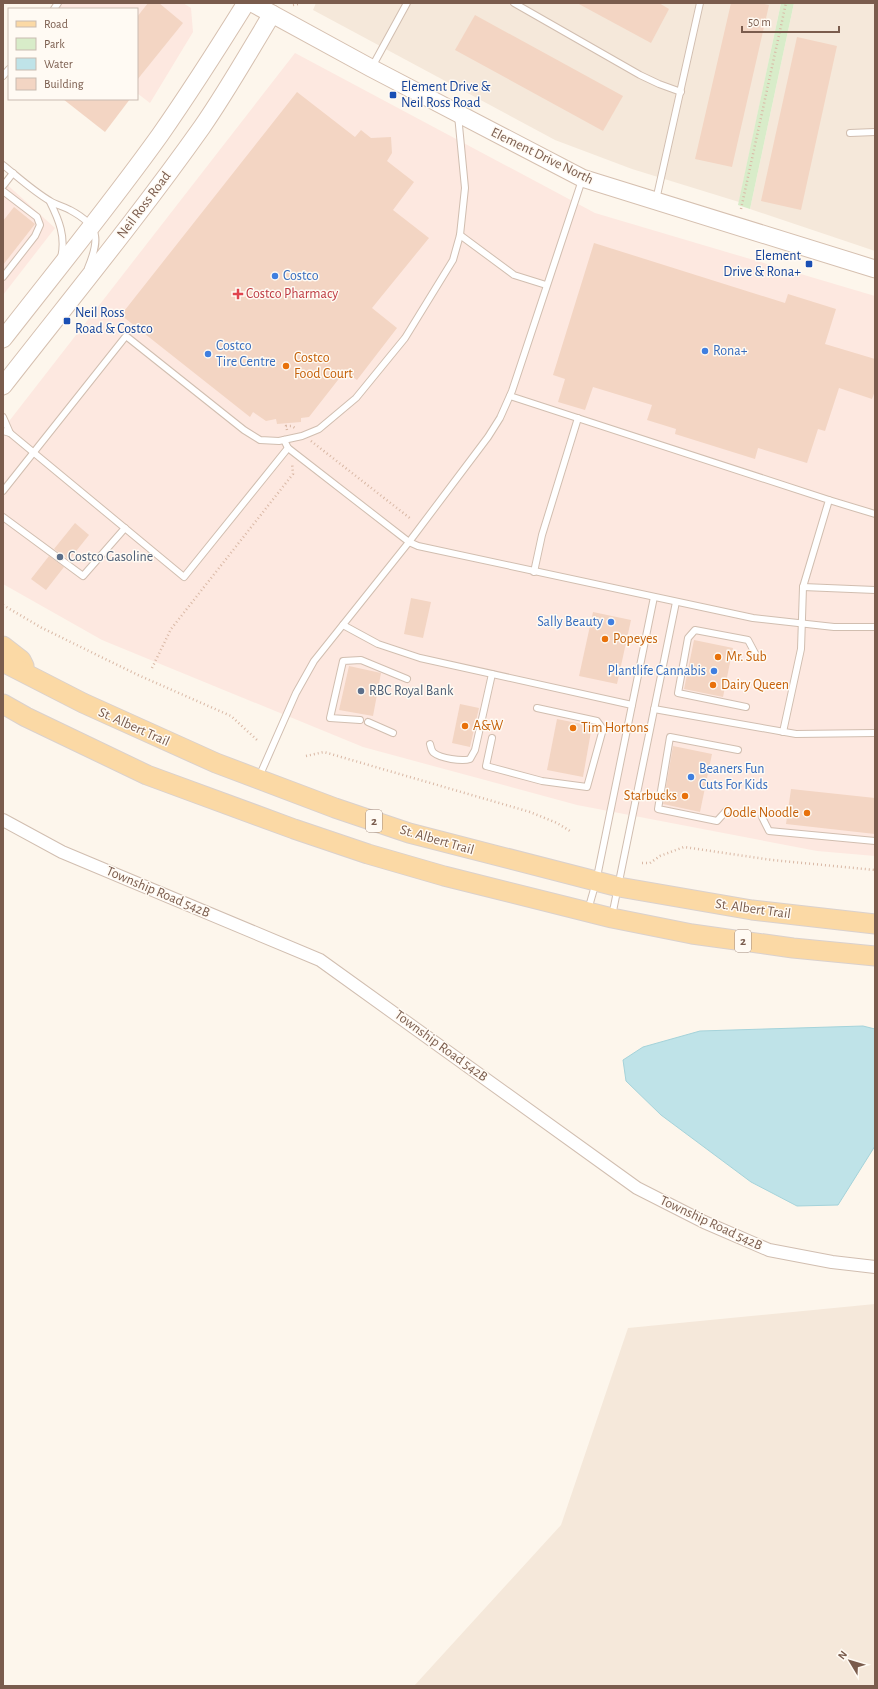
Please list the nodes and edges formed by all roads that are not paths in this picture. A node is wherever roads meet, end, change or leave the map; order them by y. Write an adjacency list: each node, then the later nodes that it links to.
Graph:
1 (246, 3): 19 (main road, Neil Ross Road)
2 (252, 3): 6 (main road, Element Drive North)
3 (407, 3): 7 (lane)
4 (514, 3): 8 (lane)
5 (700, 3): 8 (lane)
6 (272, 14): 7 (main road, Element Drive North); 25 (main road, Neil Ross Road)
7 (371, 68): 9 (main road, Element Drive North)
8 (681, 92): 18 (lane)
9 (458, 114): 14 (main road, Element Drive North); 20 (lane)
10 (875, 132): 11 (lane)
11 (850, 133)
12 (3, 165): 13 (lane)
13 (13, 173): 15 (lane); 17 (lane)
14 (582, 178): 18 (main road, Element Drive North); 24 (lane)
15 (3, 186)
16 (3, 191): 22 (lane)
17 (50, 202): 19 (lane); 23 (lane)
18 (656, 202): 21 (main road, Element Drive North)
19 (92, 226): 23 (main road, Neil Ross Road); 25 (lane)
20 (460, 235): 24 (lane); 33 (lane)
21 (875, 269)
22 (3, 277)
23 (50, 279): 26 (main road, Neil Ross Road)
24 (546, 285): 28 (lane)
25 (59, 313): 27 (main road, Neil Ross Road)
26 (3, 339)
27 (3, 386)
28 (510, 396): 30 (lane); 41 (lane)
29 (3, 417): 32 (lane)
30 (578, 418): 37 (lane); 42 (lane)
31 (3, 431): 32 (lane)
32 (10, 433): 35 (lane)
33 (286, 440): 34 (lane); 35 (lane)
34 (289, 449): 40 (lane); 41 (lane)
35 (33, 453): 36 (lane); 40 (lane)
36 (3, 491)
37 (829, 500): 38 (lane); 43 (lane)
38 (875, 514)
39 (3, 517): 40 (lane)
40 (125, 528)
41 (409, 542): 42 (lane); 48 (lane)
42 (534, 572): 45 (lane)
43 (803, 587): 44 (lane); 47 (lane)
44 (875, 590)
45 (654, 597): 46 (lane); 57 (lane)
46 (676, 602): 47 (lane); 60 (lane)
47 (802, 624): 49 (lane); 63 (lane)
48 (343, 625): 53 (lane); 69 (lane)
49 (875, 627)
50 (3, 646): 54 (main road)
51 (757, 657): 58 (lane)
52 (3, 662): 54 (main road, St. Albert Trail / 2)
53 (492, 674): 57 (lane); 67 (lane)
54 (27, 675): 69 (main road, St. Albert Trail / 2)
55 (407, 679): 61 (lane)
56 (3, 704): 76 (main road, 2)
57 (632, 705): 74 (lane)
58 (746, 707)
59 (537, 708): 66 (lane)
60 (654, 709): 63 (lane); 75 (lane)
61 (360, 720)
62 (368, 722): 64 (lane)
63 (783, 732): 65 (lane)
64 (393, 733)
65 (875, 733)
66 (492, 738)
67 (430, 744)
68 (738, 750): 70 (lane)
69 (258, 780): 74 (main road, St. Albert Trail / 2)
70 (727, 810)
71 (762, 817): 73 (lane)
72 (3, 820): 80 (street, Township Road 542B)
73 (875, 841)
74 (596, 882): 75 (main road, St. Albert Trail / 2); 76 (lane)
75 (619, 887): 77 (lane); 78 (main road, St. Albert Trail / 2)
76 (588, 912): 77 (main road, 2)
77 (612, 918): 79 (main road, 2)
78 (875, 924)
79 (875, 956)
80 (875, 1267)

